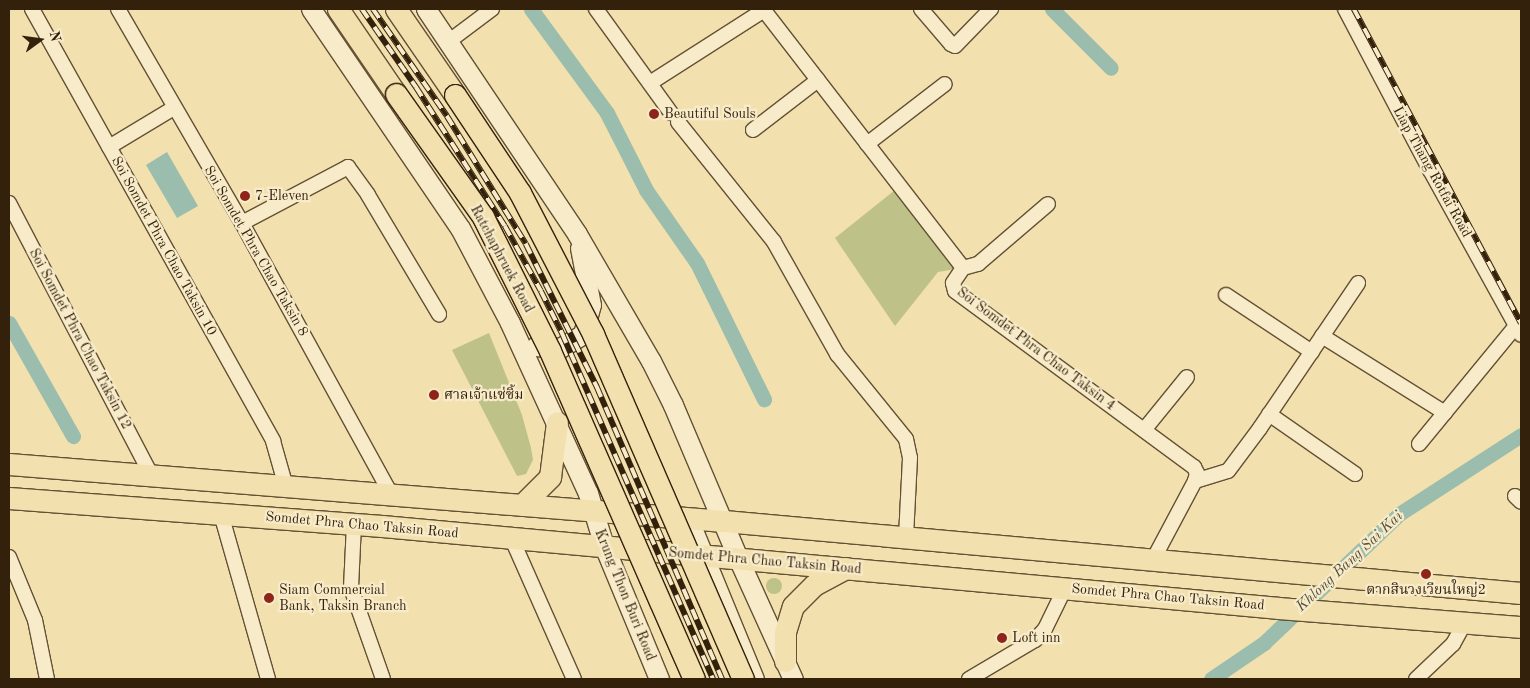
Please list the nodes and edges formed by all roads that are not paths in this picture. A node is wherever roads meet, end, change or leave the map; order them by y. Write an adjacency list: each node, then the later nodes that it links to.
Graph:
1 (32, 9): 20 (street, Soi Somdet Phra Chao Taksin 10)
2 (118, 9): 17 (street, Soi Somdet Phra Chao Taksin 8)
3 (311, 9): 29 (main road, Ratchaphruek Road)
4 (338, 9): 70 (main road, Ratchaphruek Road, bridge)
5 (396, 9): 51 (main road, bridge)
6 (426, 9): 13 (main road)
7 (492, 9): 13 (street)
8 (596, 9): 15 (street)
9 (921, 9): 12 (street)
10 (1345, 9): 30 (street, Liap Thang Rotfai Road)
11 (764, 10): 14 (street, Soi Somdet Phra Chao Taksin 4); 15 (street)
12 (981, 12)
13 (448, 42): 24 (main road)
14 (818, 80): 18 (street); 19 (street, Soi Somdet Phra Chao Taksin 4)
15 (650, 83): 53 (street)
16 (945, 84): 19 (street)
17 (174, 108): 20 (street); 23 (street, Soi Somdet Phra Chao Taksin 8)
18 (752, 130)
19 (867, 144): 25 (street, Soi Somdet Phra Chao Taksin 4)
20 (109, 147): 43 (street, Soi Somdet Phra Chao Taksin 10)
21 (9, 203): 41 (street, Soi Somdet Phra Chao Taksin 12)
22 (1048, 204): 25 (street)
23 (242, 223): 28 (street); 44 (street, Soi Somdet Phra Chao Taksin 8)
24 (577, 234): 29 (main road); 49 (main road)
25 (963, 268): 37 (street, Soi Somdet Phra Chao Taksin 4)
26 (1358, 283): 31 (street)
27 (1226, 295): 32 (street)
28 (439, 314)
29 (510, 322): 36 (main road, Ratchaphruek Road)
30 (1519, 330): 35 (street)
31 (1322, 336): 32 (street); 35 (street)
32 (1312, 352): 34 (street)
33 (1187, 377): 37 (street)
34 (1269, 414): 40 (street); 42 (street)
35 (1445, 414): 38 (street)
36 (557, 422): 46 (main road); 47 (main road, Ratchaphruek Road)
37 (1144, 430): 42 (street, Soi Somdet Phra Chao Taksin 4)
38 (1419, 444)
39 (9, 464): 41 (main road)
40 (1355, 474)
41 (151, 475): 43 (main road)
42 (1195, 481): 58 (street)
43 (286, 487): 44 (main road)
44 (391, 494): 46 (main road)
45 (9, 498): 48 (main road, Somdet Phra Chao Taksin Road)
46 (522, 505): 47 (main road)
47 (592, 510): 51 (main road); 54 (main road, Krung Thon Buri Road)
48 (221, 514): 50 (main road, Somdet Phra Chao Taksin Road); 66 (street)
49 (724, 521): 51 (main road); 53 (main road); 57 (main road)
50 (354, 524): 52 (main road, Somdet Phra Chao Taksin Road); 67 (street)
51 (684, 526): 55 (main road); 71 (main road, bridge)
52 (511, 537): 54 (main road, Somdet Phra Chao Taksin Road); 68 (street)
53 (906, 538): 58 (main road)
54 (604, 546): 55 (main road, Somdet Phra Chao Taksin Road); 69 (main road, Krung Thon Buri Road)
55 (704, 556): 57 (main road, Somdet Phra Chao Taksin Road); 72 (main road)
56 (9, 557): 65 (street)
57 (738, 558): 59 (main road, Somdet Phra Chao Taksin Road); 64 (main road)
58 (1153, 560): 61 (main road)
59 (846, 568): 60 (main road, Somdet Phra Chao Taksin Road); 64 (main road)
60 (1065, 588): 62 (main road, Somdet Phra Chao Taksin Road); 73 (street)
61 (1521, 593)
62 (1465, 622): 63 (main road, Somdet Phra Chao Taksin Road); 74 (street)
63 (1521, 627)
64 (789, 670)
65 (47, 679)
66 (268, 679)
67 (383, 679)
68 (574, 679)
69 (659, 679)
70 (694, 679)
71 (743, 679)
72 (754, 679)
73 (969, 679)
74 (1416, 679)

